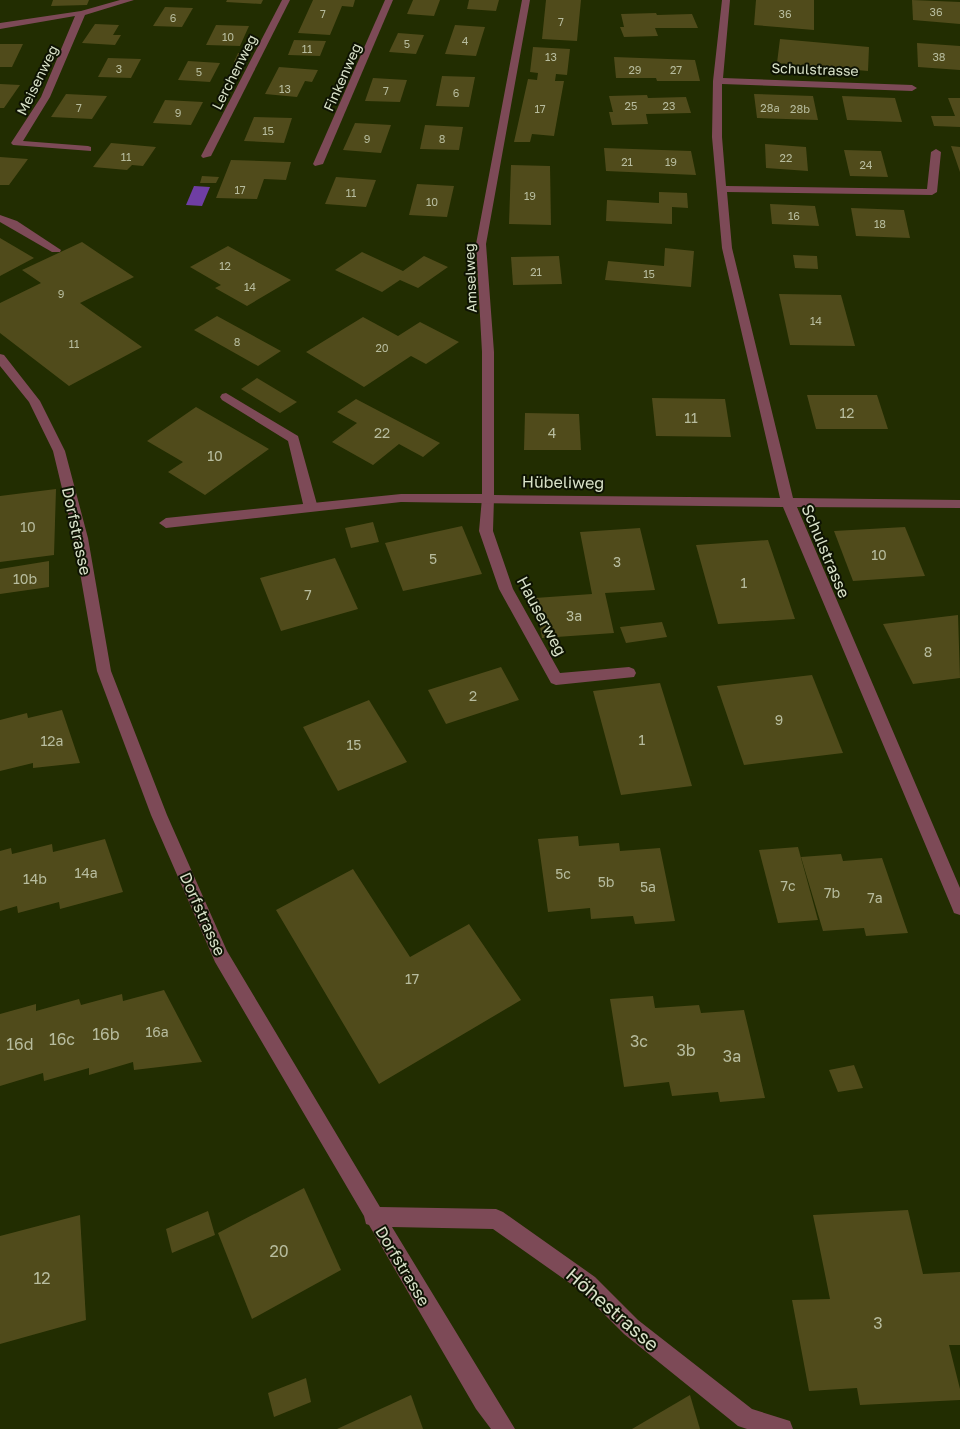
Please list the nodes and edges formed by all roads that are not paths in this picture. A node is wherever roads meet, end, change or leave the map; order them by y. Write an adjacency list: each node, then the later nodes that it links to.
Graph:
1 (130, 0): 6 (street)
2 (286, 0): 12 (street, Lerchenweg)
3 (389, 0): 13 (street, Finkenweg)
4 (526, 0): 19 (street, Amselweg)
5 (726, 0): 8 (street, Schulstrasse)
6 (81, 13): 7 (street); 10 (street, Meisenweg)
7 (0, 26)
8 (718, 81): 9 (street, Schulstrasse); 14 (street, Schulstrasse)
9 (912, 88)
10 (88, 149)
11 (936, 152): 14 (street)
12 (206, 156)
13 (318, 164)
14 (721, 189): 20 (street, Schulstrasse)
15 (0, 218): 16 (street)
16 (56, 250)
17 (0, 358): 26 (street, Dorfstrasse)
18 (226, 397): 22 (street)
19 (488, 498): 20 (street, Hübeliweg); 22 (street, Hübeliweg); 24 (street, Hauserweg)
20 (788, 502): 21 (street, Hübeliweg); 25 (street, Schulstrasse)
21 (960, 504)
22 (311, 508): 23 (street, Hübeliweg)
23 (166, 523)
24 (629, 673)
25 (960, 908)
26 (373, 1217): 27 (street, Dorfstrasse); 28 (street, Höhestrasse)
27 (504, 1429)
28 (782, 1429)

